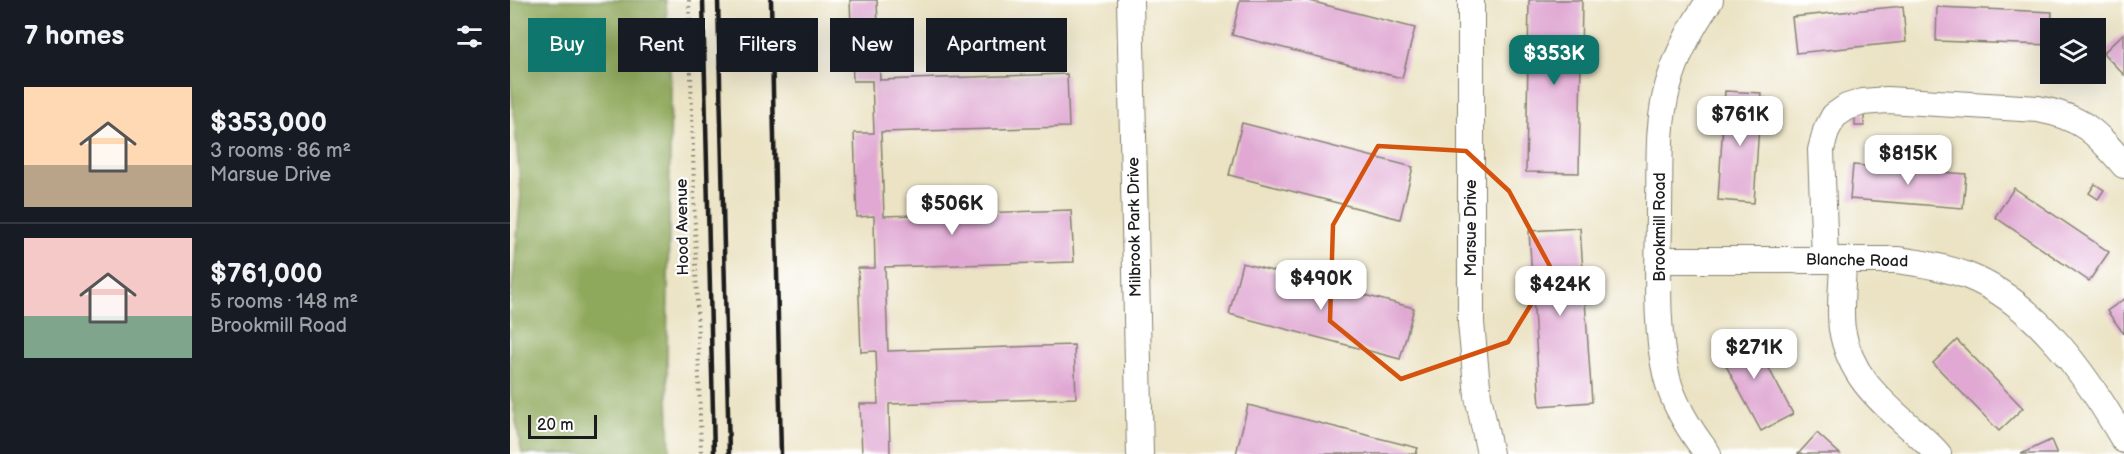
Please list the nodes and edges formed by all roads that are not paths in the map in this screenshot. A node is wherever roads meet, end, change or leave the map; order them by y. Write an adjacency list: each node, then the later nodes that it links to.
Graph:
1 (1130, 0): 8 (street, Milbrook Park Drive)
2 (1471, 0): 9 (street, Marsue Drive)
3 (1710, 0): 5 (street, Brookmill Road)
4 (2124, 165): 6 (street)
5 (1659, 260): 6 (street, Blanche Road); 10 (street, Brookmill Road)
6 (1834, 260): 7 (street, Blanche Road); 11 (street)
7 (2124, 440)
8 (1140, 454)
9 (1490, 454)
10 (1708, 454)
11 (1938, 454)

